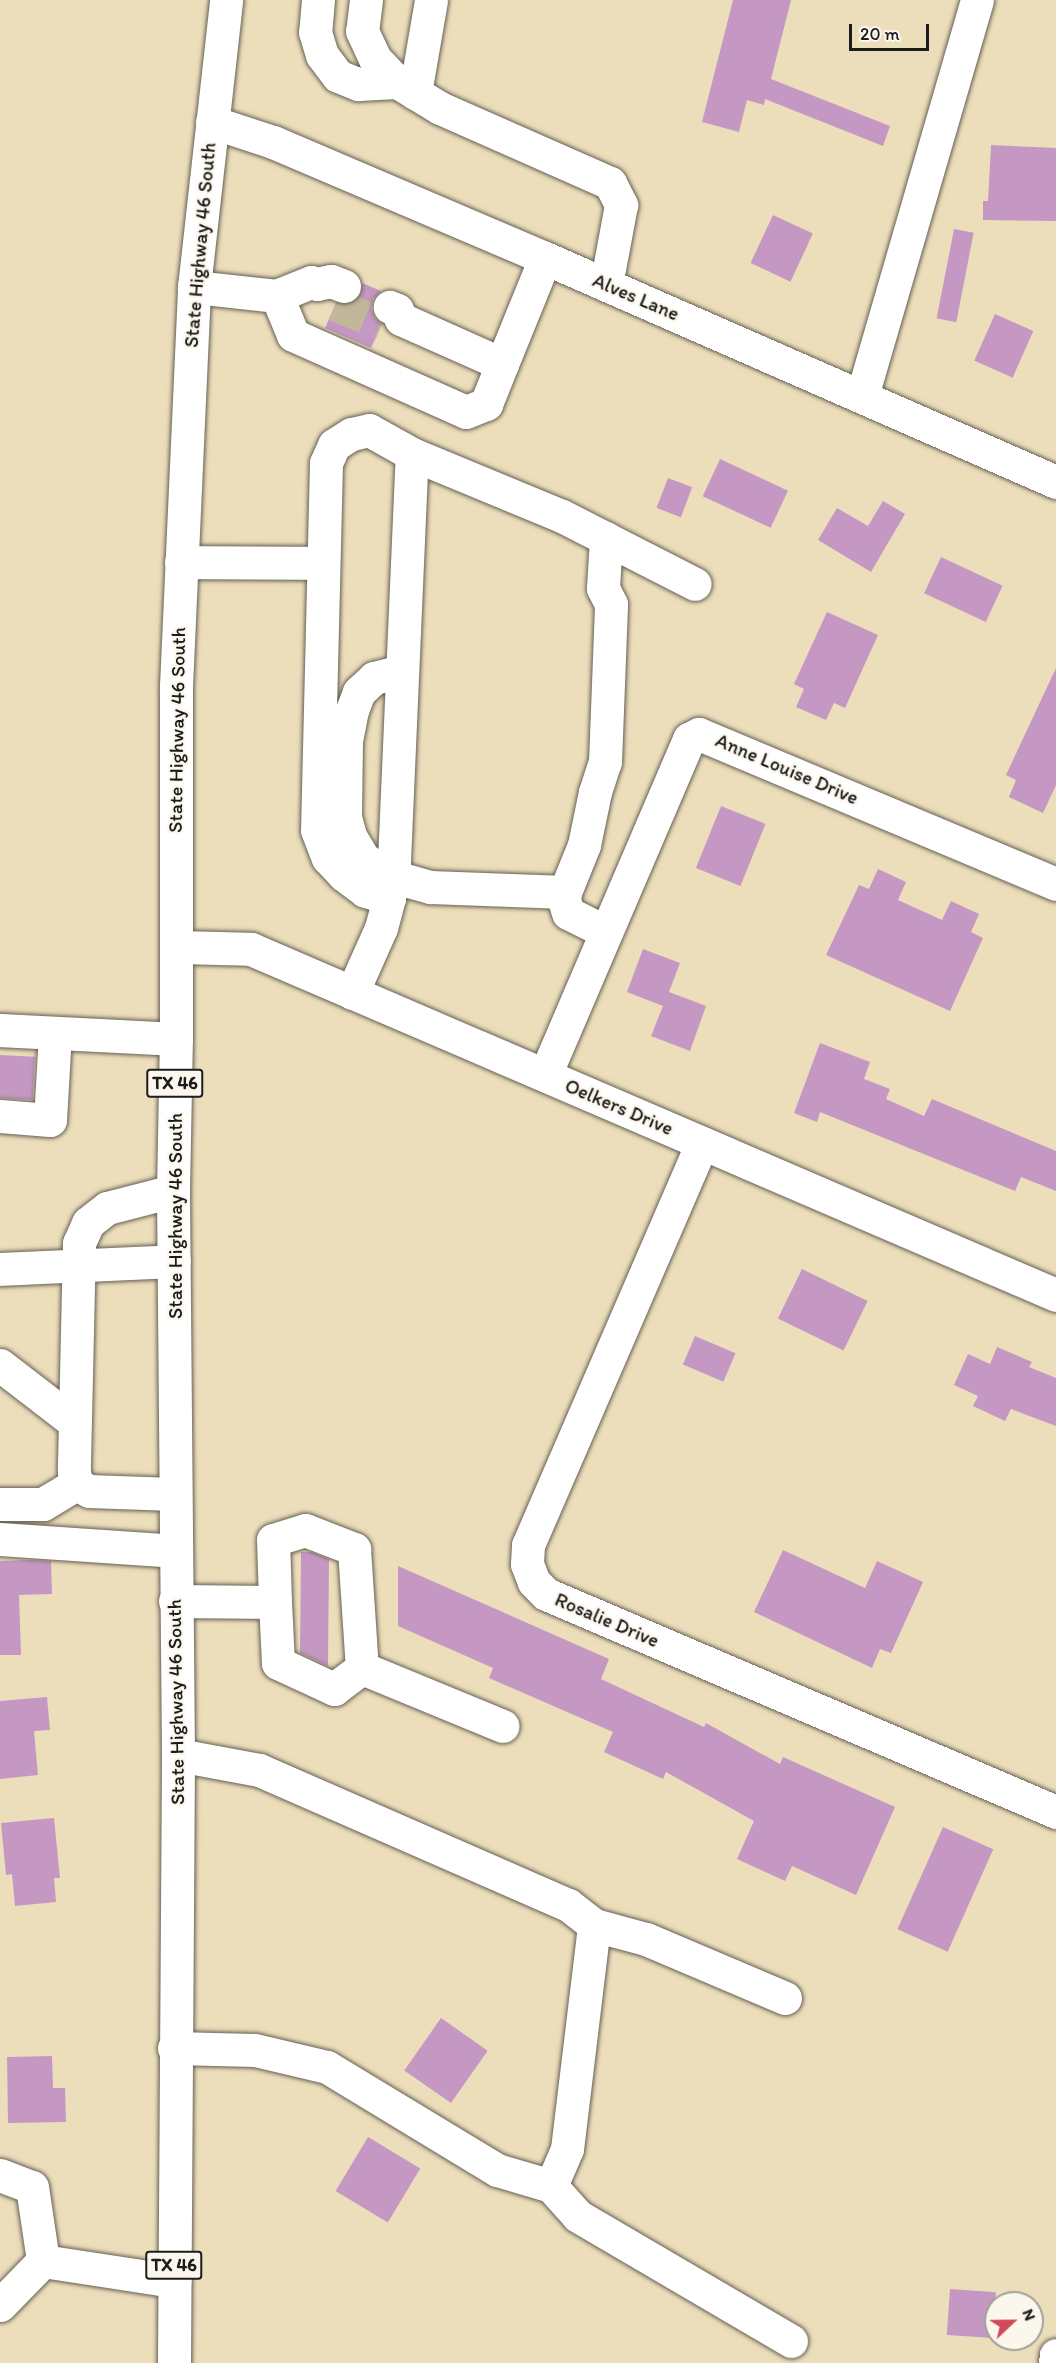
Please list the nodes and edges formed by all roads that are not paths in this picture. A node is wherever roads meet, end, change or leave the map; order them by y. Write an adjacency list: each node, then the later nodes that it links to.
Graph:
1 (226, 0): 7 (street, State Highway 46 South / TX 46)
2 (318, 0): 6 (street)
3 (366, 0): 6 (street)
4 (431, 0): 6 (street)
5 (977, 0): 15 (street)
6 (406, 87): 9 (street)
7 (212, 122): 8 (street, Alves Lane); 10 (street, State Highway 46 South / TX 46)
8 (545, 258): 9 (street, Alves Lane); 14 (street)
9 (606, 285): 15 (street, Alves Lane)
10 (194, 287): 12 (street); 19 (street, State Highway 46 South / TX 46)
11 (332, 292): 12 (street)
12 (277, 296): 14 (street)
13 (391, 316): 14 (street)
14 (502, 364)
15 (862, 396): 17 (street, Alves Lane)
16 (412, 454): 18 (street); 20 (street); 22 (street)
17 (1056, 482)
18 (606, 538): 21 (street); 25 (street)
19 (181, 562): 20 (street); 27 (street, State Highway 46 South / TX 46)
20 (323, 564): 24 (street)
21 (695, 584)
22 (402, 671): 24 (street); 24 (street)
23 (1056, 884): 26 (street, Anne Louise Drive)
24 (390, 887): 25 (street); 28 (street)
25 (565, 892): 26 (street)
26 (606, 932): 32 (street, Anne Louise Drive)
27 (177, 948): 28 (street, Oelkers Drive); 31 (street, State Highway 46 South / TX 46)
28 (352, 993): 32 (street, Oelkers Drive)
29 (0, 1030): 30 (street)
30 (55, 1033): 31 (street); 33 (street)
31 (176, 1039): 35 (street, State Highway 46 South / TX 46)
32 (545, 1076): 34 (street, Oelkers Drive)
33 (0, 1116)
34 (702, 1143): 39 (street, Oelkers Drive); 52 (street, Rosalie Drive)
35 (173, 1191): 36 (street, State Highway 46 South / TX 46); 37 (street)
36 (174, 1261): 37 (street); 43 (street, State Highway 46 South / TX 46)
37 (78, 1267): 38 (street); 41 (street)
38 (0, 1269)
39 (1056, 1295)
40 (0, 1365): 41 (street)
41 (75, 1422): 42 (street)
42 (76, 1484): 43 (street); 44 (street)
43 (174, 1494): 46 (street, State Highway 46 South / TX 46)
44 (0, 1504)
45 (0, 1539): 46 (street)
46 (174, 1551): 47 (street, State Highway 46 South / TX 46)
47 (175, 1601): 48 (street); 51 (street, State Highway 46 South / TX 46)
48 (275, 1602): 49 (street); 49 (street)
49 (362, 1668): 50 (street)
50 (503, 1726)
51 (178, 1755): 53 (street); 55 (street, State Highway 46 South / TX 46)
52 (1056, 1812)
53 (594, 1925): 54 (street); 57 (street)
54 (785, 1998)
55 (174, 2048): 57 (street); 59 (street, State Highway 46 South / TX 46)
56 (0, 2175): 58 (street)
57 (551, 2186): 61 (street)
58 (43, 2261): 59 (street); 60 (street)
59 (174, 2280): 63 (street, State Highway 46 South / TX 46)
60 (0, 2306)
61 (791, 2341)
62 (1056, 2355): 64 (street)
63 (174, 2363)
64 (1055, 2363)

